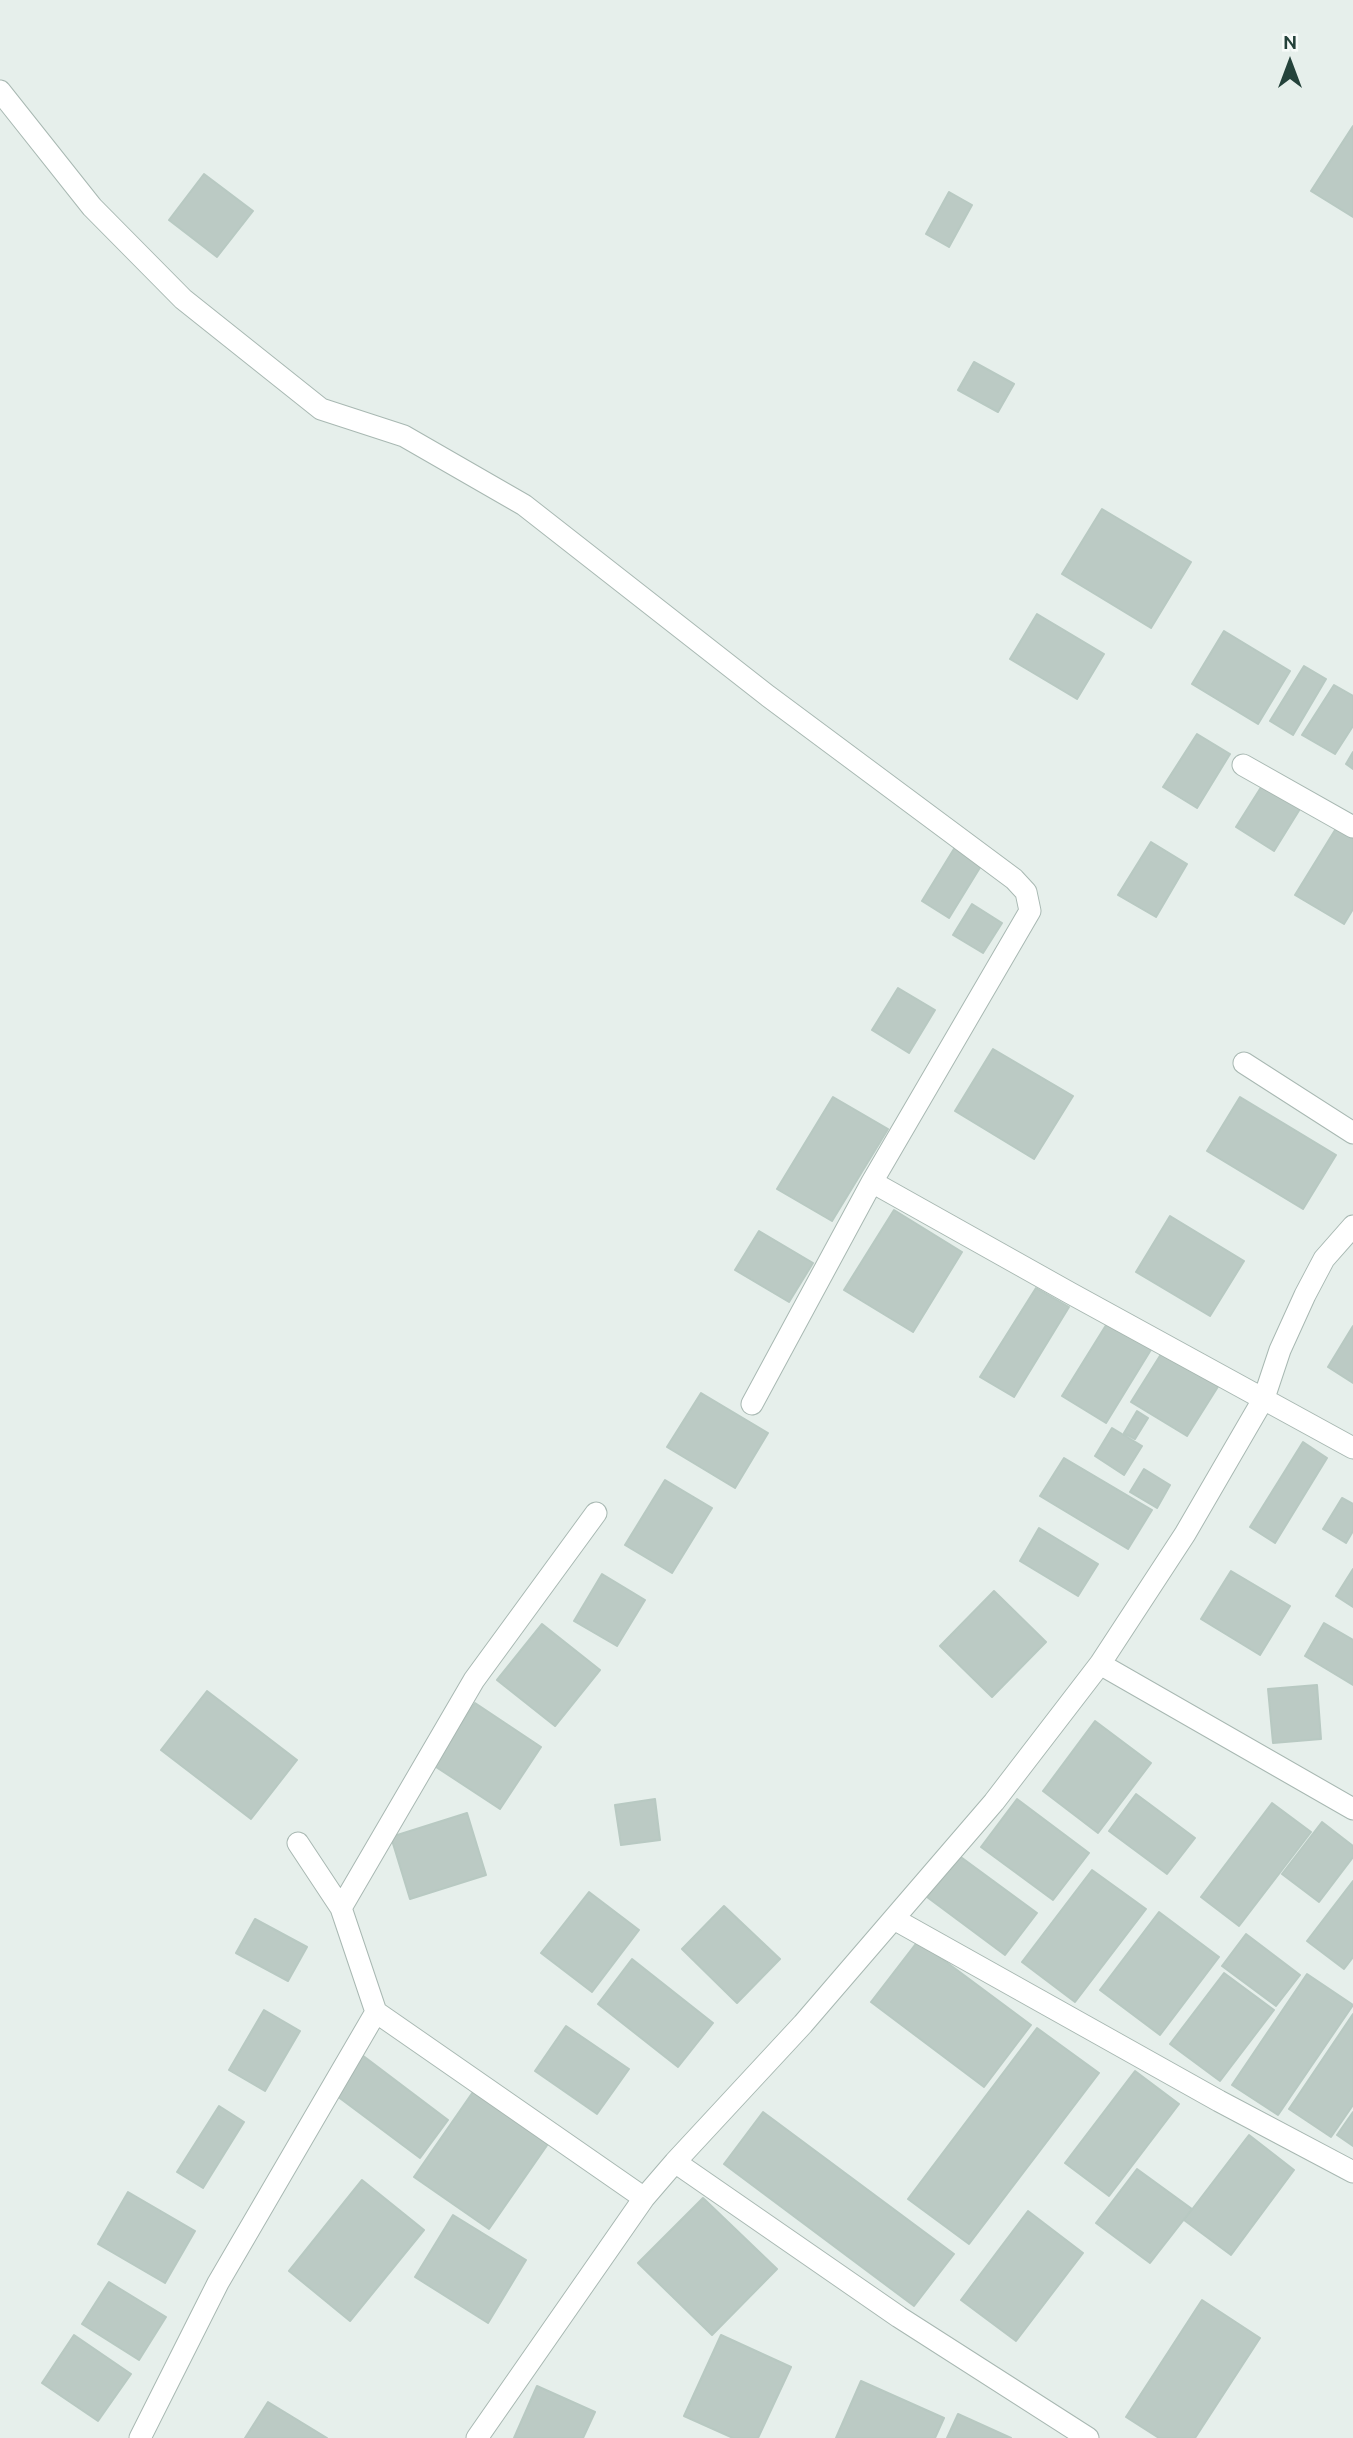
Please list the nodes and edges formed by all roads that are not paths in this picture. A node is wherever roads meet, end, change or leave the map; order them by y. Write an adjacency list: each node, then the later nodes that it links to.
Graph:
1 (0, 91): 6 (street)
2 (1243, 765): 3 (street)
3 (1353, 827)
4 (1244, 1063): 5 (street)
5 (1353, 1133)
6 (872, 1182): 8 (street); 9 (street)
7 (1353, 1226): 8 (street)
8 (1264, 1398): 10 (street); 12 (street)
9 (752, 1404)
10 (1353, 1448)
11 (596, 1513): 15 (street)
12 (1100, 1664): 13 (street); 16 (street)
13 (1353, 1809)
14 (298, 1843): 15 (street)
15 (341, 1908): 17 (street)
16 (894, 1919): 18 (street); 19 (street)
17 (376, 2012): 20 (street); 21 (street)
18 (675, 2162): 20 (street); 23 (street)
19 (1353, 2172)
20 (644, 2198): 22 (street)
21 (140, 2438)
22 (477, 2438)
23 (1088, 2438)

